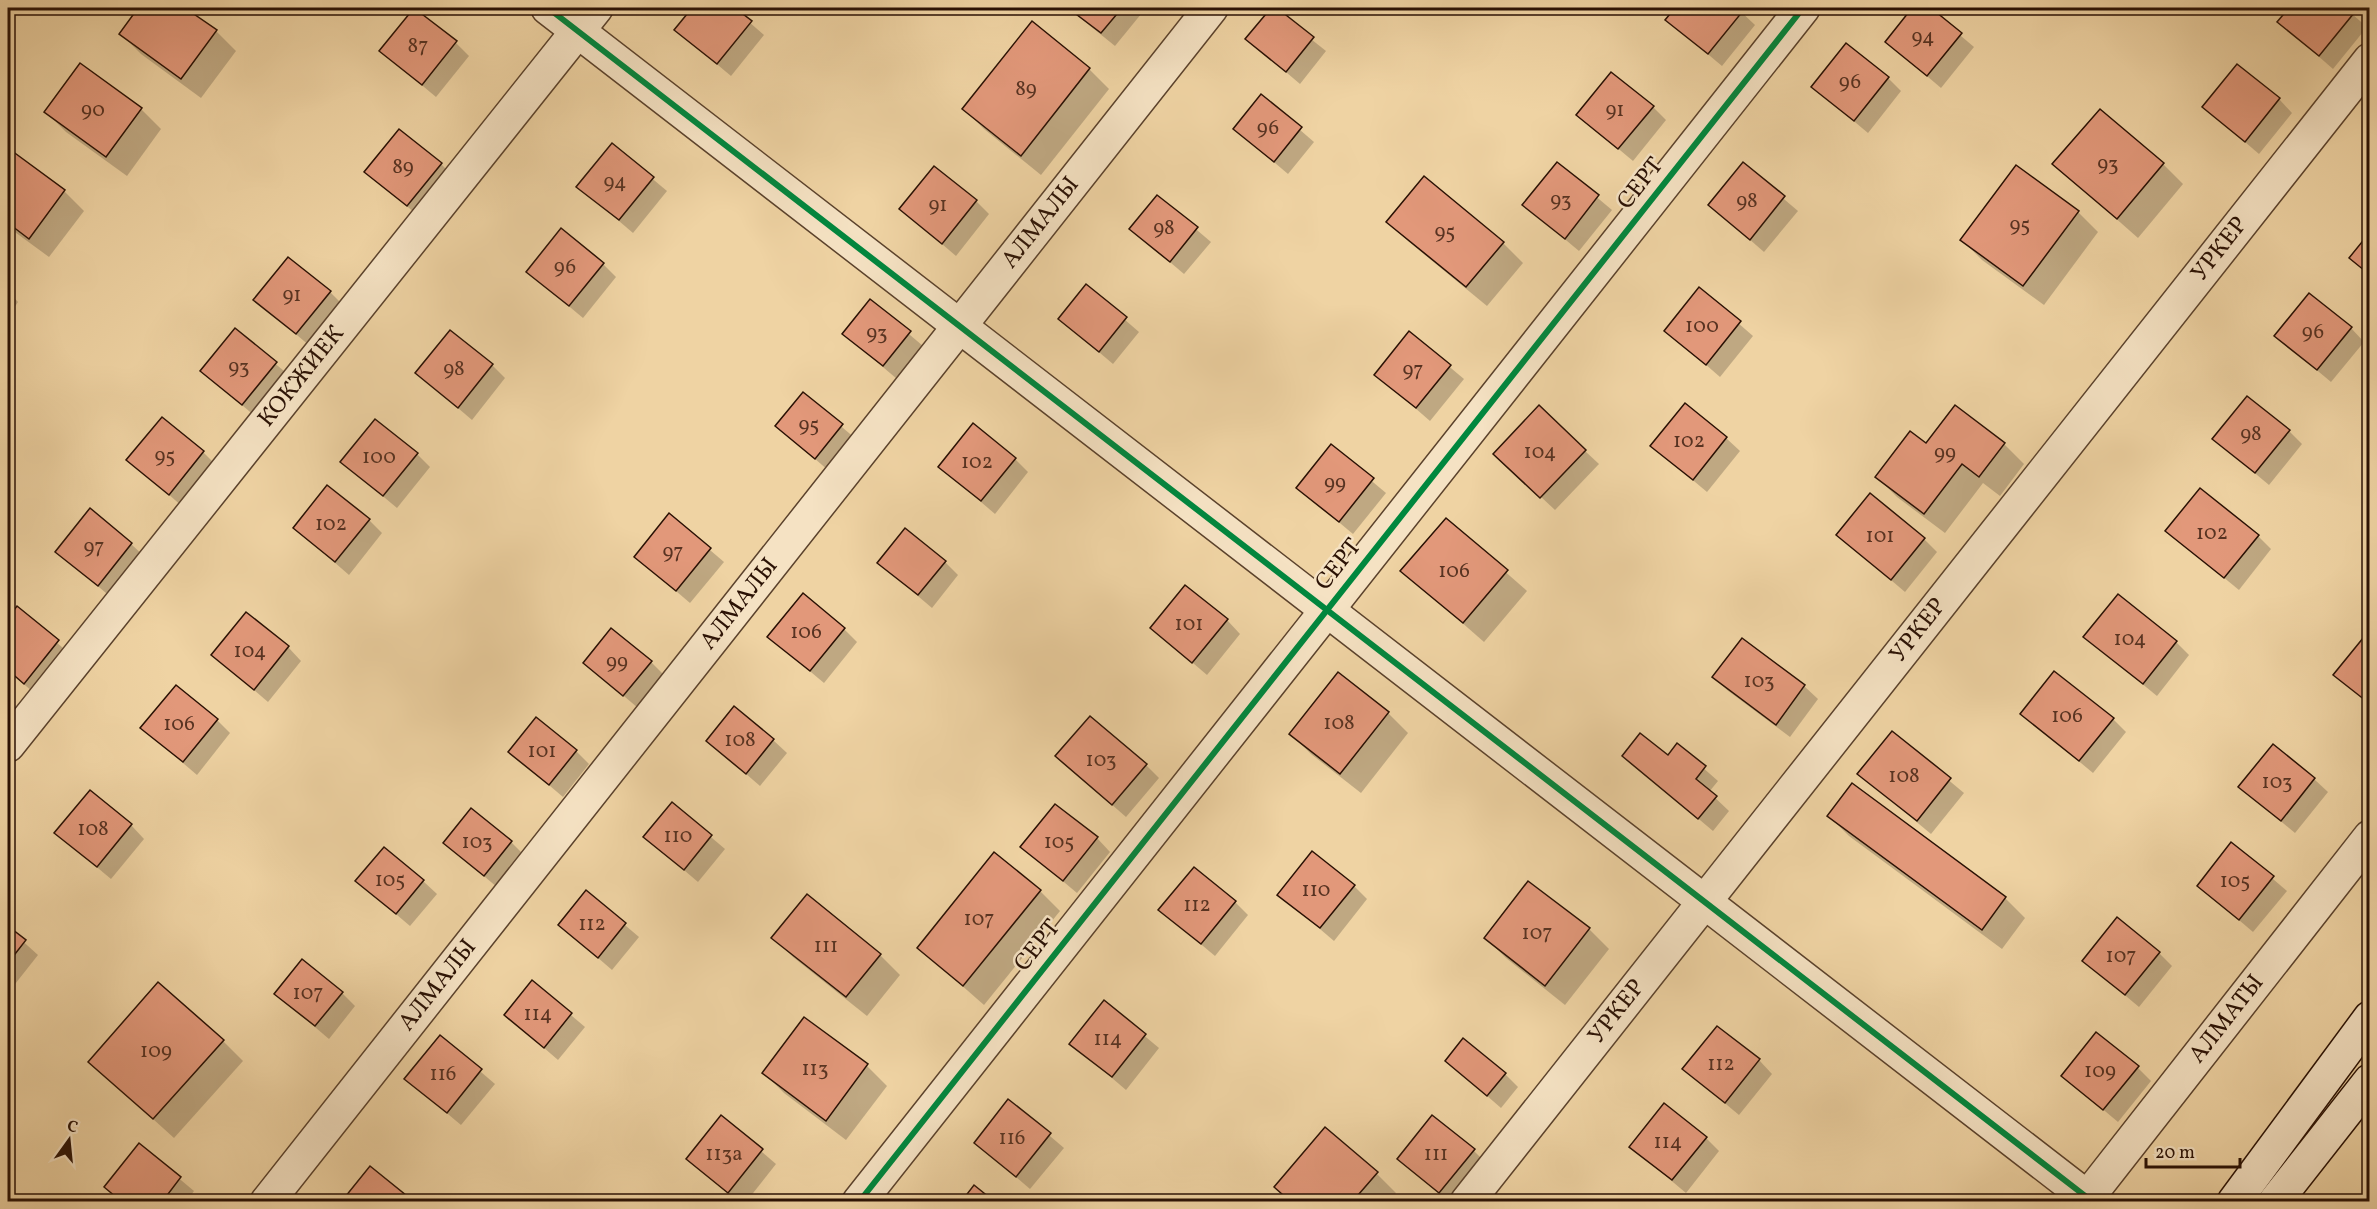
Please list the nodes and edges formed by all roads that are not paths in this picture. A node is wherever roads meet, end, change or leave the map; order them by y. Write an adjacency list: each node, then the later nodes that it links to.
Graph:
1 (548, 8): 4 (street)
2 (1211, 8): 6 (street, АЛМАЛЫ)
3 (1803, 8): 7 (street, СЕРТ)
4 (587, 19): 6 (street); 8 (street, КОКЖИЕК)
5 (2370, 60): 10 (street, УРКЕР)
6 (960, 325): 7 (street); 14 (street, АЛМАЛЫ)
7 (1327, 609): 10 (street); 15 (street, СЕРТ)
8 (8, 745)
9 (2370, 837): 13 (street, АЛМАТЫ)
10 (1704, 902): 13 (street); 16 (street, УРКЕР)
11 (2370, 1018): 17 (street)
12 (2370, 1081): 18 (street)
13 (2088, 1200)
14 (267, 1202)
15 (859, 1202)
16 (1467, 1202)
17 (2234, 1202)
18 (2275, 1202)

